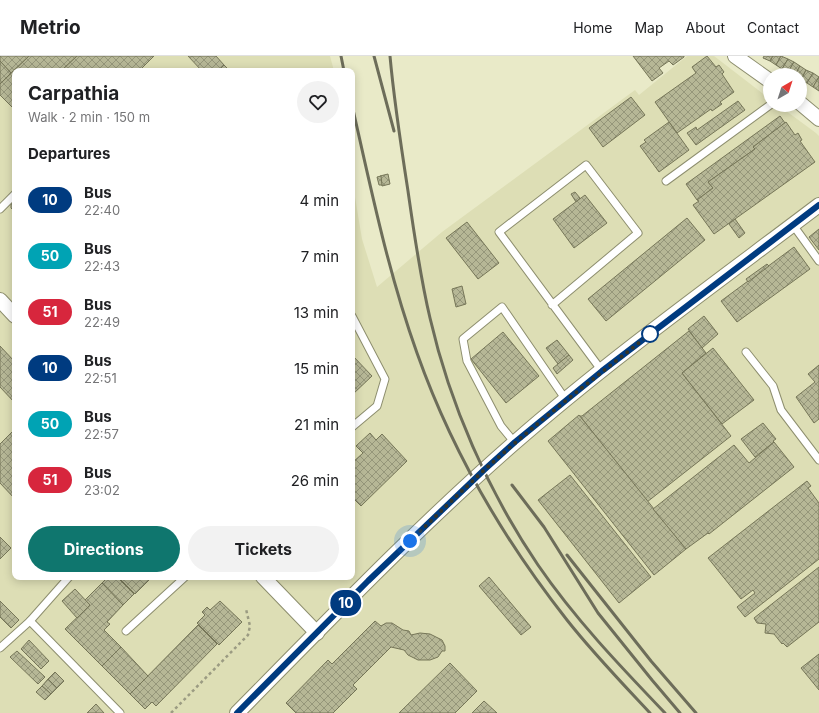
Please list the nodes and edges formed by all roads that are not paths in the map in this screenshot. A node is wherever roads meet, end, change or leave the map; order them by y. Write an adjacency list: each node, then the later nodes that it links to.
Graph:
1 (735, 56): 2 (street)
2 (763, 76)
3 (763, 110): 6 (lane)
4 (807, 110): 5 (street)
5 (819, 119)
6 (666, 181)
7 (12, 197): 9 (lane)
8 (819, 205): 10 (street)
9 (0, 210)
10 (793, 225): 11 (lane); 17 (street)
11 (819, 260)
12 (0, 300): 14 (street)
13 (552, 305): 13 (lane); 17 (lane)
14 (12, 313)
15 (355, 322): 19 (lane)
16 (746, 352): 21 (lane)
17 (602, 371): 18 (street)
18 (566, 400): 20 (street); 20 (lane)
19 (355, 422)
20 (515, 442): 27 (street)
21 (818, 455)
22 (66, 580): 25 (lane)
23 (182, 580): 26 (lane)
24 (266, 580): 27 (street)
25 (30, 621): 28 (lane); 29 (lane)
26 (126, 632)
27 (317, 633): 30 (street)
28 (0, 648)
29 (120, 713)
30 (237, 713)

